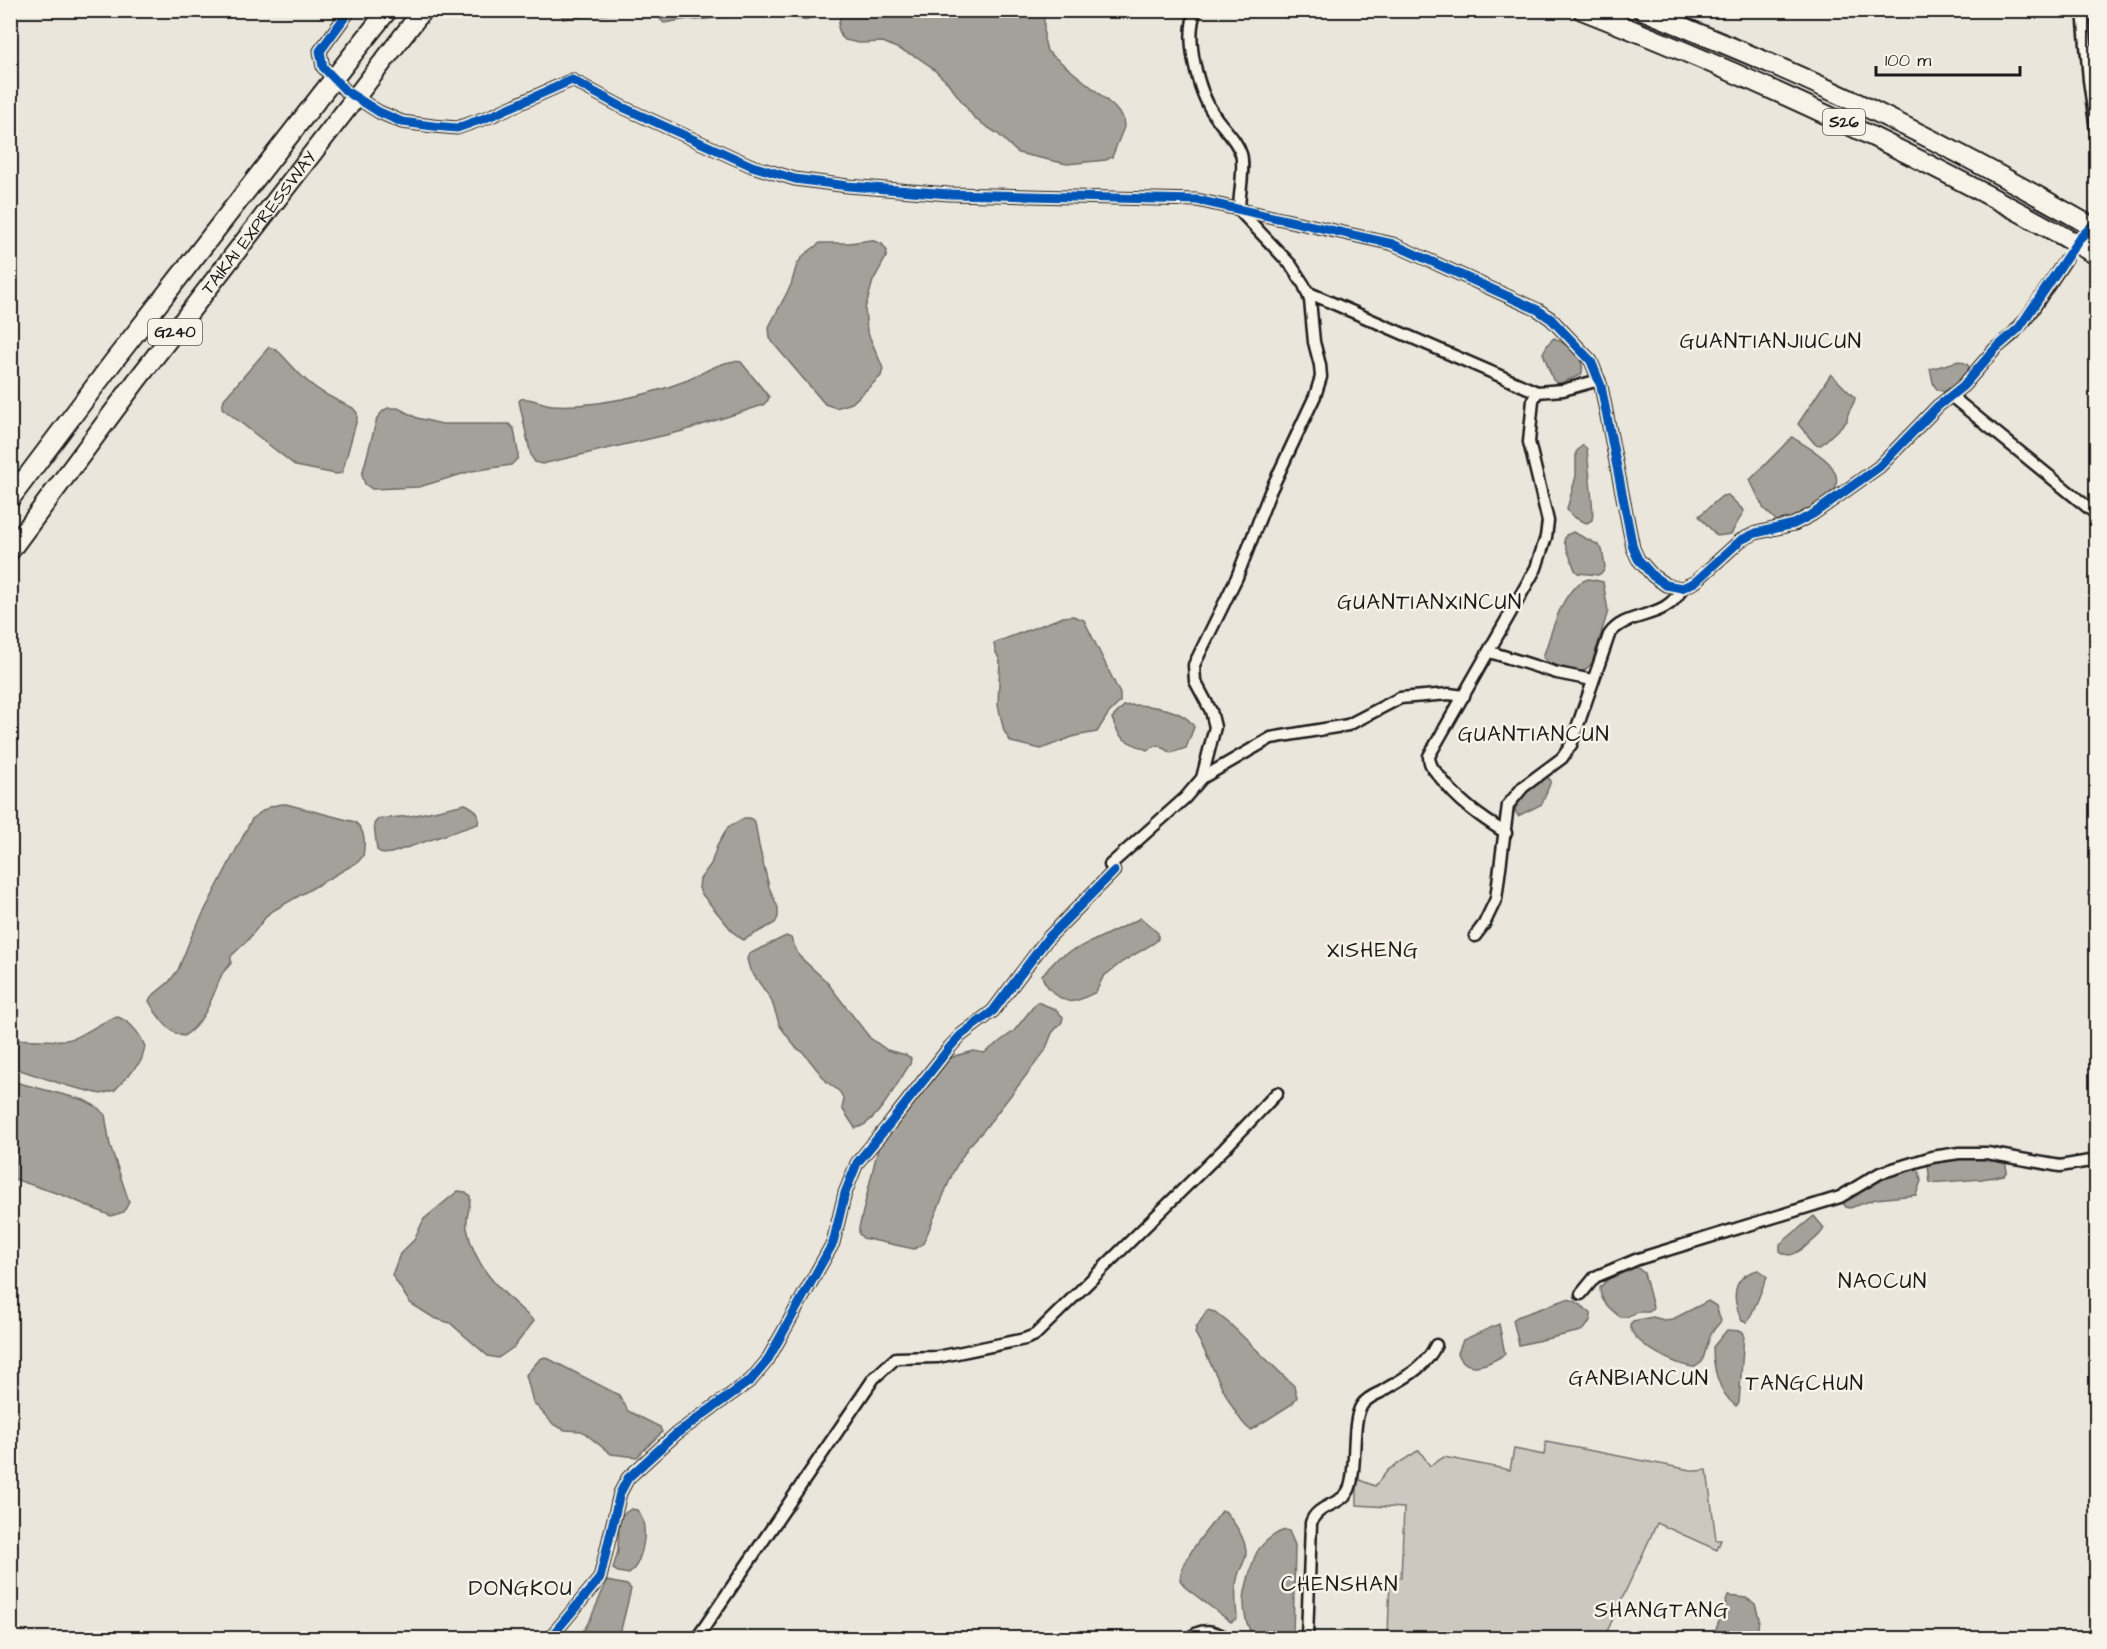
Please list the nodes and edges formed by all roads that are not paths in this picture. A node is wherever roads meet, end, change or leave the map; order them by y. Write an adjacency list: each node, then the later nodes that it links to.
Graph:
1 (351, 10): 9 (street)
2 (388, 10): 17 (highway, TAIKAI EXPRESSWAY / G240, bridge)
3 (423, 10): 19 (highway, TAIKAI EXPRESSWAY / G240, bridge)
4 (1196, 10): 9 (street)
5 (1582, 10): 11 (highway, S26)
6 (1642, 10): 10 (highway, S26)
7 (2083, 10): 8 (street)
8 (2097, 130)
9 (1239, 210): 13 (street); 14 (street)
10 (2097, 229)
11 (2097, 255)
12 (2066, 259): 16 (street)
13 (1307, 292): 15 (street); 24 (street)
14 (1599, 380): 15 (street); 20 (street)
15 (1537, 392): 21 (street)
16 (1951, 396): 18 (street); 20 (street)
17 (10, 499)
18 (2097, 514)
19 (10, 551)
20 (1682, 588): 22 (street)
21 (1490, 652): 22 (street); 23 (street)
22 (1592, 680): 25 (street)
23 (1464, 696): 24 (street); 25 (street)
24 (1202, 778): 31 (street)
25 (1506, 833): 26 (street)
26 (1475, 936)
27 (1277, 1093): 32 (street)
28 (2097, 1160): 29 (street)
29 (1581, 1294)
30 (1436, 1345): 35 (street)
31 (550, 1638)
32 (697, 1638)
33 (1190, 1638): 34 (street)
34 (1227, 1638)
35 (1307, 1638)

